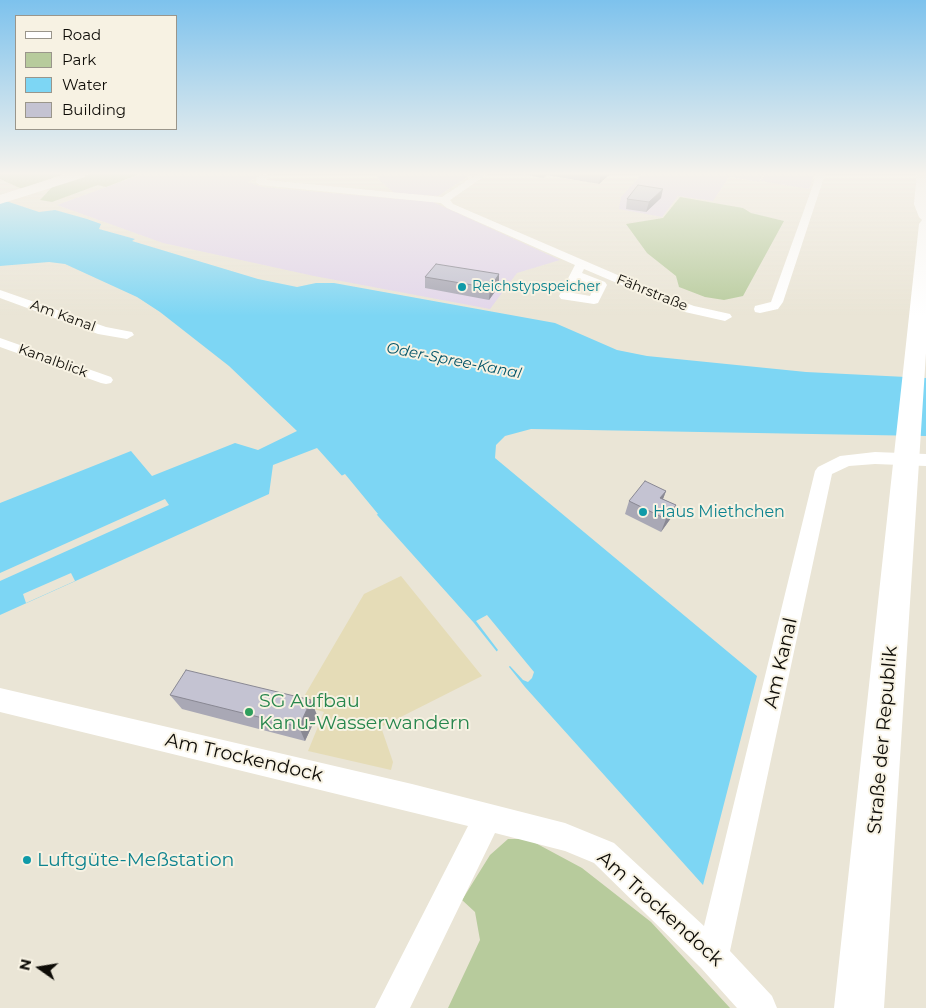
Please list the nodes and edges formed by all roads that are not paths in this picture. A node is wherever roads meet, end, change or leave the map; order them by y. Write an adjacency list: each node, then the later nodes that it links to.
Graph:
1 (481, 221): 6 (street, Fährstraße)
2 (805, 221): 5 (street)
3 (926, 224): 10 (main road, Straße der Republik)
4 (0, 294): 7 (street, Am Kanal)
5 (760, 309)
6 (725, 317)
7 (127, 335)
8 (0, 342): 9 (street, Kanalblick)
9 (106, 380)
10 (916, 467): 13 (street, Am Kanal); 16 (main road, Straße der Republik)
11 (0, 700): 12 (street, Am Trockendock)
12 (488, 817): 13 (street, Am Trockendock); 14 (street)
13 (714, 956): 15 (street, Am Trockendock)
14 (392, 1008)
15 (760, 1008)
16 (859, 1008)

